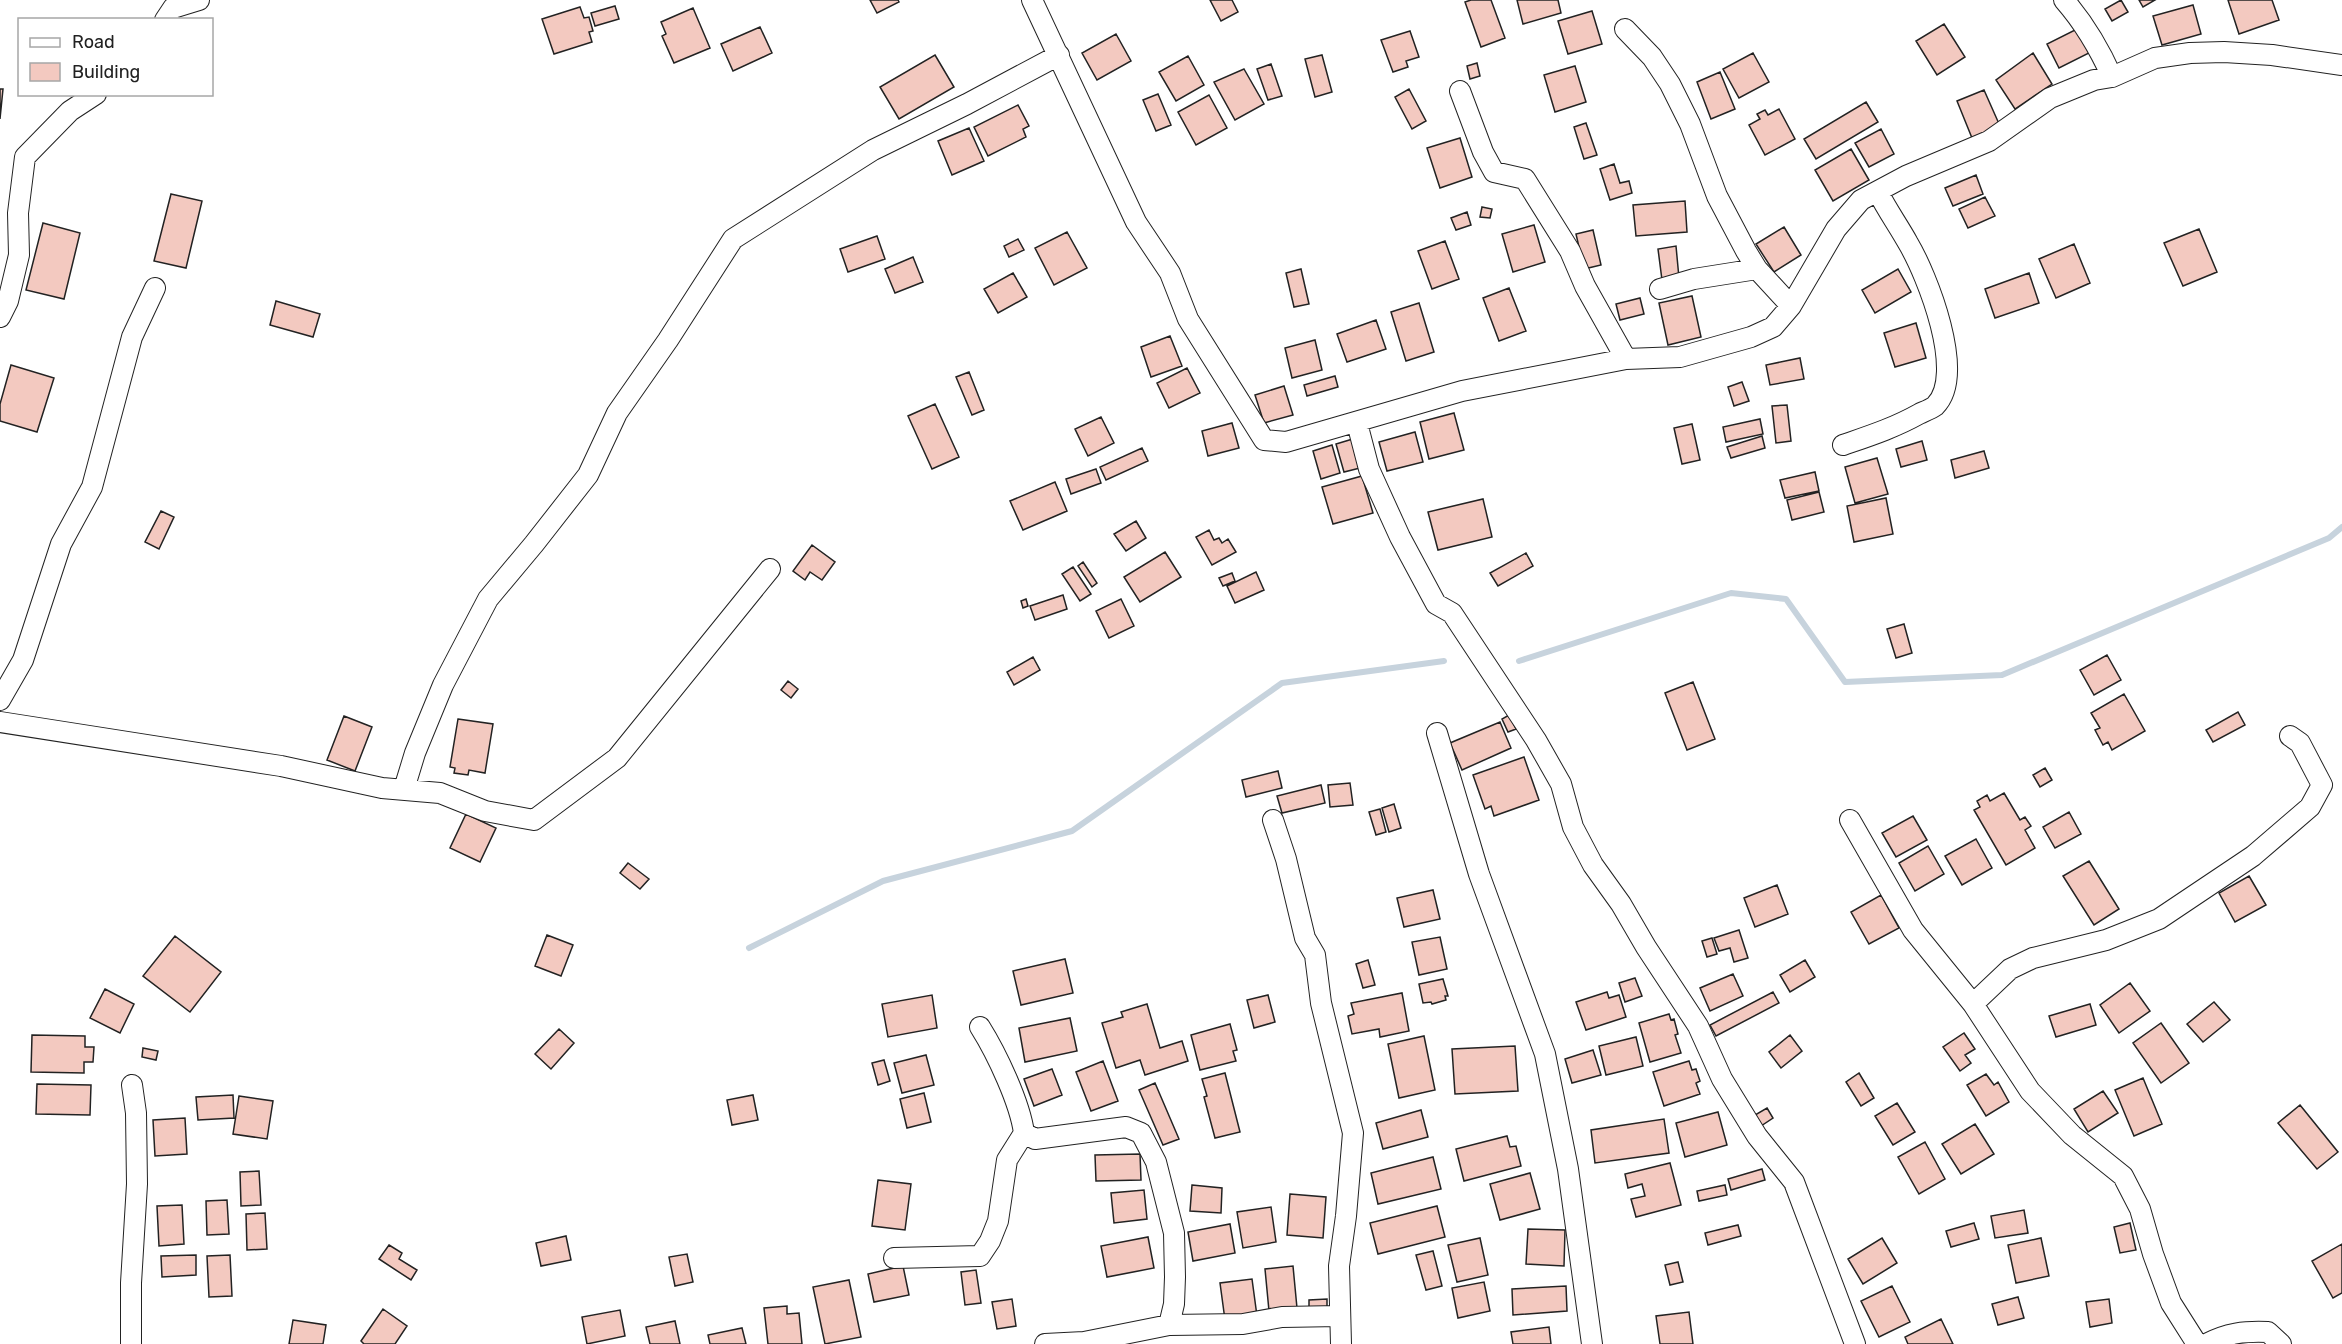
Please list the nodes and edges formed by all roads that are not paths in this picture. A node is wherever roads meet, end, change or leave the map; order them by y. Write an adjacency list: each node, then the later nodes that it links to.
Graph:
1 (1032, 0): 6 (street)
2 (2064, 0): 8 (street)
3 (188, 2): 4 (street)
4 (166, 18)
5 (1625, 29): 13 (street)
6 (1059, 55): 19 (street); 26 (street)
7 (2342, 65): 8 (street)
8 (2112, 77): 11 (street)
9 (1460, 91): 18 (street)
10 (93, 96): 12 (street)
11 (1878, 192): 16 (street); 20 (street)
12 (9, 209): 17 (street)
13 (1757, 269): 15 (street); 16 (street)
14 (155, 288): 22 (street)
15 (1660, 289)
16 (1791, 306): 18 (street)
17 (0, 317)
18 (1626, 359): 19 (street)
19 (1357, 423): 40 (street)
20 (1843, 446)
21 (770, 569): 26 (street)
22 (0, 700)
23 (0, 722): 26 (street)
24 (1437, 733): 39 (street)
25 (2290, 736): 29 (street)
26 (404, 789)
27 (1273, 820): 34 (street)
28 (1850, 820): 29 (street)
29 (1973, 1004): 41 (street)
30 (980, 1027): 32 (street)
31 (132, 1085): 36 (street)
32 (1024, 1134): 33 (street); 35 (street)
33 (894, 1258)
34 (1339, 1317): 35 (street); 38 (street)
35 (1169, 1325): 37 (street)
36 (131, 1344)
37 (1045, 1344)
38 (1341, 1344)
39 (1592, 1344)
40 (1855, 1344)
41 (2197, 1344)
42 (2206, 1344): 43 (street)
43 (2281, 1344)

